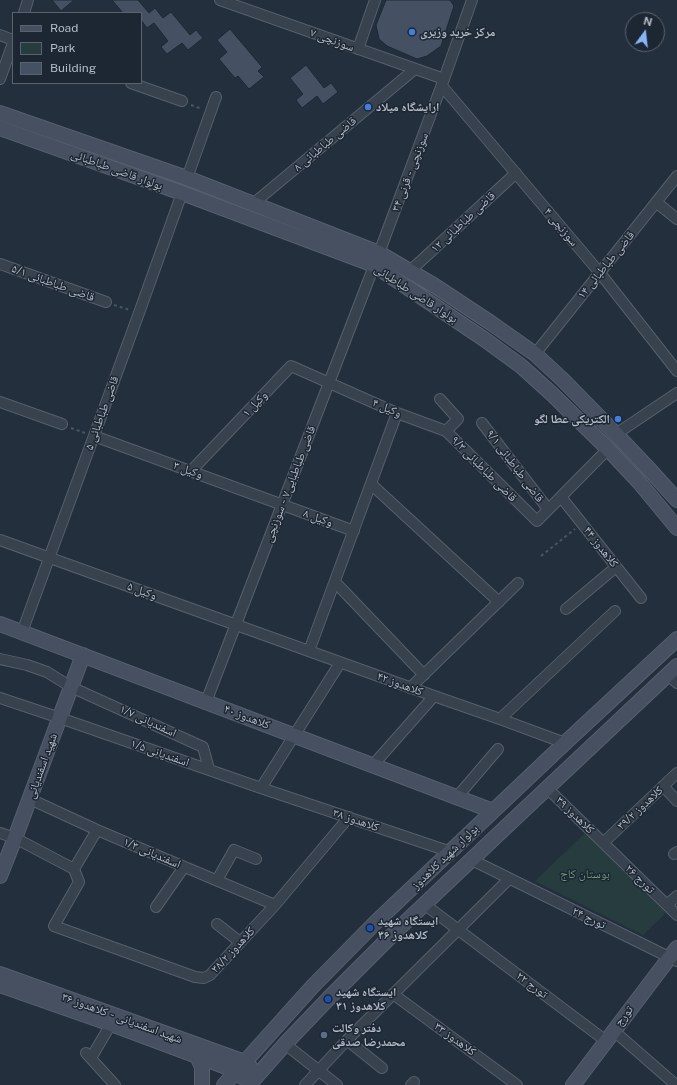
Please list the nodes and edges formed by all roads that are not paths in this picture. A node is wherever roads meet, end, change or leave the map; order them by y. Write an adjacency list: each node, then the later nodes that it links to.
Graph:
1 (28, 0): 5 (street)
2 (220, 0): 9 (street, سوزنچی ۷)
3 (375, 0): 9 (street)
4 (472, 0): 12 (street, سوزنچی - قرنی ۳۴)
5 (24, 12)
6 (0, 35): 7 (street)
7 (12, 41)
8 (12, 44): 11 (street)
9 (358, 49): 10 (street, سوزنچی ۷)
10 (415, 69): 12 (street, سوزنچی ۷); 23 (street, قاضی طباطبائی ۸)
11 (0, 79)
12 (443, 83): 18 (street, سوزنچی ۴); 25 (street, سوزنچی - قرنی ۳۴)
13 (134, 84): 15 (street)
14 (216, 97): 20 (street)
15 (182, 102)
16 (0, 113): 20 (main road, بولوار قاضی طباطبائی)
17 (0, 128): 21 (main road, بولوار قاضی طباطبائی)
18 (516, 173): 27 (street, قاضی طباطبائی ۱۲); 28 (street, سوزنچی ۴)
19 (677, 176): 22 (street, قاضی طباطبائی ۱۴)
20 (187, 178): 23 (main road, بولوار قاضی طباطبائی)
21 (182, 193): 25 (main road, بولوار قاضی طباطبائی); 41 (street, قاضی طباطبائی ۵)
22 (656, 202): 24 (street); 28 (street, قاضی طباطبائی ۱۴)
23 (254, 203): 25 (main road, بولوار قاضی طباطبائی)
24 (677, 219)
25 (376, 259): 27 (main road, بولوار قاضی طباطبائی); 32 (street, قاضی طباطبایی۷ - سوزنچی); 42 (main road, بولوار قاضی طباطبائی)
26 (0, 264): 29 (street, قاضی طباطبائی ۵/۱)
27 (410, 271): 30 (main road, بولوار قاضی طباطبائی)
28 (600, 273): 30 (street, قاضی طباطبائی ۱۴); 31 (street, سوزنچی ۴)
29 (106, 302)
30 (535, 354): 40 (main road, بولوار قاضی طباطبائی)
31 (677, 371)
32 (328, 383): 36 (street, وکيل ۴); 43 (street, وکيل ۱); 47 (street, قاضی طباطبایی۷ - سوزنچی)
33 (677, 393): 40 (street)
34 (440, 399): 39 (street, قاضی طباطبائی ۹/۳)
35 (0, 402): 38 (street)
36 (397, 413): 39 (street, وکيل ۴); 44 (street)
37 (482, 423): 48 (street, قاضی طباطبائی ۹/۱)
38 (62, 424)
39 (446, 431): 48 (street, قاضی طباطبائی ۹/۳)
40 (616, 434): 46 (main road, بولوار قاضی طباطبائی)
41 (94, 436): 43 (street, وکيل ۳); 52 (street, قاضی طباطبائی ۵)
42 (608, 449): 45 (street); 49 (main road, بولوار قاضی طباطبائی)
43 (191, 471): 47 (street, وکيل ۳)
44 (371, 484): 50 (street); 57 (street)
45 (561, 497): 48 (street); 53 (street, کلاهدوز ۴۴)
46 (677, 500)
47 (282, 505): 50 (street, وکيل ۸); 61 (street, قاضی طباطبایی۷ - سوزنچی)
48 (548, 509)
49 (677, 528)
50 (354, 531): 54 (street)
51 (0, 540): 52 (street, وکيل ۵)
52 (49, 558): 61 (street, وکيل ۵); 62 (street, قاضی طباطبائی ۵)
53 (616, 567): 56 (street, کلاهدوز ۴۴); 58 (street)
54 (335, 582): 64 (street); 68 (street)
55 (518, 583): 57 (street)
56 (641, 598)
57 (499, 602): 68 (street)
58 (566, 609)
59 (615, 611): 76 (street)
60 (0, 624): 62 (main road, کلاهدوز ۴۰)
61 (235, 625): 64 (street, کلاهدوز ۴۲); 74 (street, قاضی طباطبایی۷ - سوزنچی)
62 (22, 632): 65 (main road, کلاهدوز ۴۰)
63 (677, 639): 78 (main road, بولوار شهید کلاهدوز)
64 (309, 651): 67 (street, کلاهدوز ۴۲)
65 (83, 655): 70 (main road, شهید اسفندیانی); 74 (main road, کلاهدوز ۴۰)
66 (0, 659): 70 (street)
67 (340, 663): 71 (street, کلاهدوز ۴۲); 77 (street)
68 (424, 675): 71 (street)
69 (674, 675): 85 (main road, بولوار شهید کلاهدوز)
70 (71, 687): 75 (main road, شهید اسفندیانی); 81 (street, ۱/۷ اسفندیانی)
71 (410, 688): 72 (street, کلاهدوز ۴۲)
72 (434, 696): 76 (street, کلاهدوز ۴۲); 80 (street)
73 (0, 698): 75 (street, اسفندیانی ۱/۵)
74 (206, 702): 77 (main road, کلاهدوز ۴۰)
75 (60, 718): 81 (street, اسفندیانی ۱/۵); 87 (main road, شهید اسفندیانی)
76 (500, 719): 78 (street, کلاهدوز ۴۲)
77 (294, 735): 80 (main road, کلاهدوز ۴۰); 84 (street)
78 (564, 744): 89 (main road, بولوار شهید کلاهدوز)
79 (498, 749): 86 (street)
80 (373, 765): 86 (main road, کلاهدوز ۴۰)
81 (209, 769): 84 (street, اسفندیانی ۱/۵)
82 (677, 773): 83 (street, کلاهدوز ۳۹/۲)
83 (663, 786): 88 (street); 94 (street, کلاهدوز ۳۹/۲)
84 (261, 788): 90 (street, کلاهدوز ۳۸)
85 (547, 788): 94 (street, کلاهدوز ۳۹); 97 (main road, بولوار شهید کلاهدوز)
86 (457, 797): 89 (main road, کلاهدوز ۴۰)
87 (30, 798): 91 (street, اسفندیانی ۱/۳); 93 (main road, شهید اسفندیانی)
88 (677, 800)
89 (493, 811): 95 (main road, بولوار شهید کلاهدوز)
90 (349, 817): 95 (street, کلاهدوز ۳۸); 105 (street, کلاهدوز ۳۸/۲)
91 (96, 830): 98 (street, اسفندیانی ۱/۳); 99 (street)
92 (0, 833): 93 (street)
93 (15, 838): 99 (street); 100 (main road, شهید اسفندیانی)
94 (603, 843): 106 (street, تورج ۲۶)
95 (451, 852): 121 (main road, بولوار شهید کلاهدوز)
96 (256, 858): 102 (street)
97 (472, 860): 101 (street, تورج ۲۴); 104 (main road, بولوار شهید کلاهدوز)
98 (184, 867): 102 (street, اسفندیانی ۱/۳); 107 (street)
99 (74, 869): 111 (street, کلاهدوز ۳۸/۲)
100 (0, 876)
101 (509, 879): 110 (street); 112 (street, تورج ۲۴)
102 (217, 880): 105 (street, اسفندیانی ۱/۳)
103 (677, 896): 106 (street)
104 (424, 904): 110 (street, تورج ۲۲); 119 (main road, بولوار شهید کلاهدوز)
105 (275, 905): 111 (street, کلاهدوز ۳۸/۲)
106 (667, 905): 108 (street, تورج ۲۶)
107 (156, 907)
108 (677, 915)
109 (217, 924): 111 (street)
110 (457, 929): 115 (street); 117 (street, تورج ۲۲)
111 (240, 942)
112 (674, 955): 117 (main road, تورج)
113 (0, 974): 121 (main road, شهید اسفندیانی - کلاهدوز ۳۶)
114 (0, 984): 116 (main road, شهید اسفندیانی - کلاهدوز ۳۶)
115 (393, 994): 118 (street); 131 (street, کلاهدوز ۳۳)
116 (111, 1024): 120 (main road, شهید اسفندیانی - کلاهدوز ۳۶); 126 (street)
117 (610, 1036): 124 (street, تورج ۲۲); 132 (main road, تورج)
118 (347, 1040): 122 (street); 123 (street)
119 (285, 1044): 123 (street); 125 (main road, بولوار شهید کلاهدوز)
120 (197, 1056): 121 (main road, شهید اسفندیانی - کلاهدوز ۳۶); 127 (main road)
121 (241, 1066): 125 (main road); 128 (main road, بولوار شهید کلاهدوز)
122 (382, 1068)
123 (318, 1070): 129 (street); 130 (street)
124 (672, 1081)
125 (252, 1082)
126 (115, 1085)
127 (202, 1085)
128 (224, 1085)
129 (305, 1085)
130 (337, 1085)
131 (517, 1085)
132 (573, 1085)

